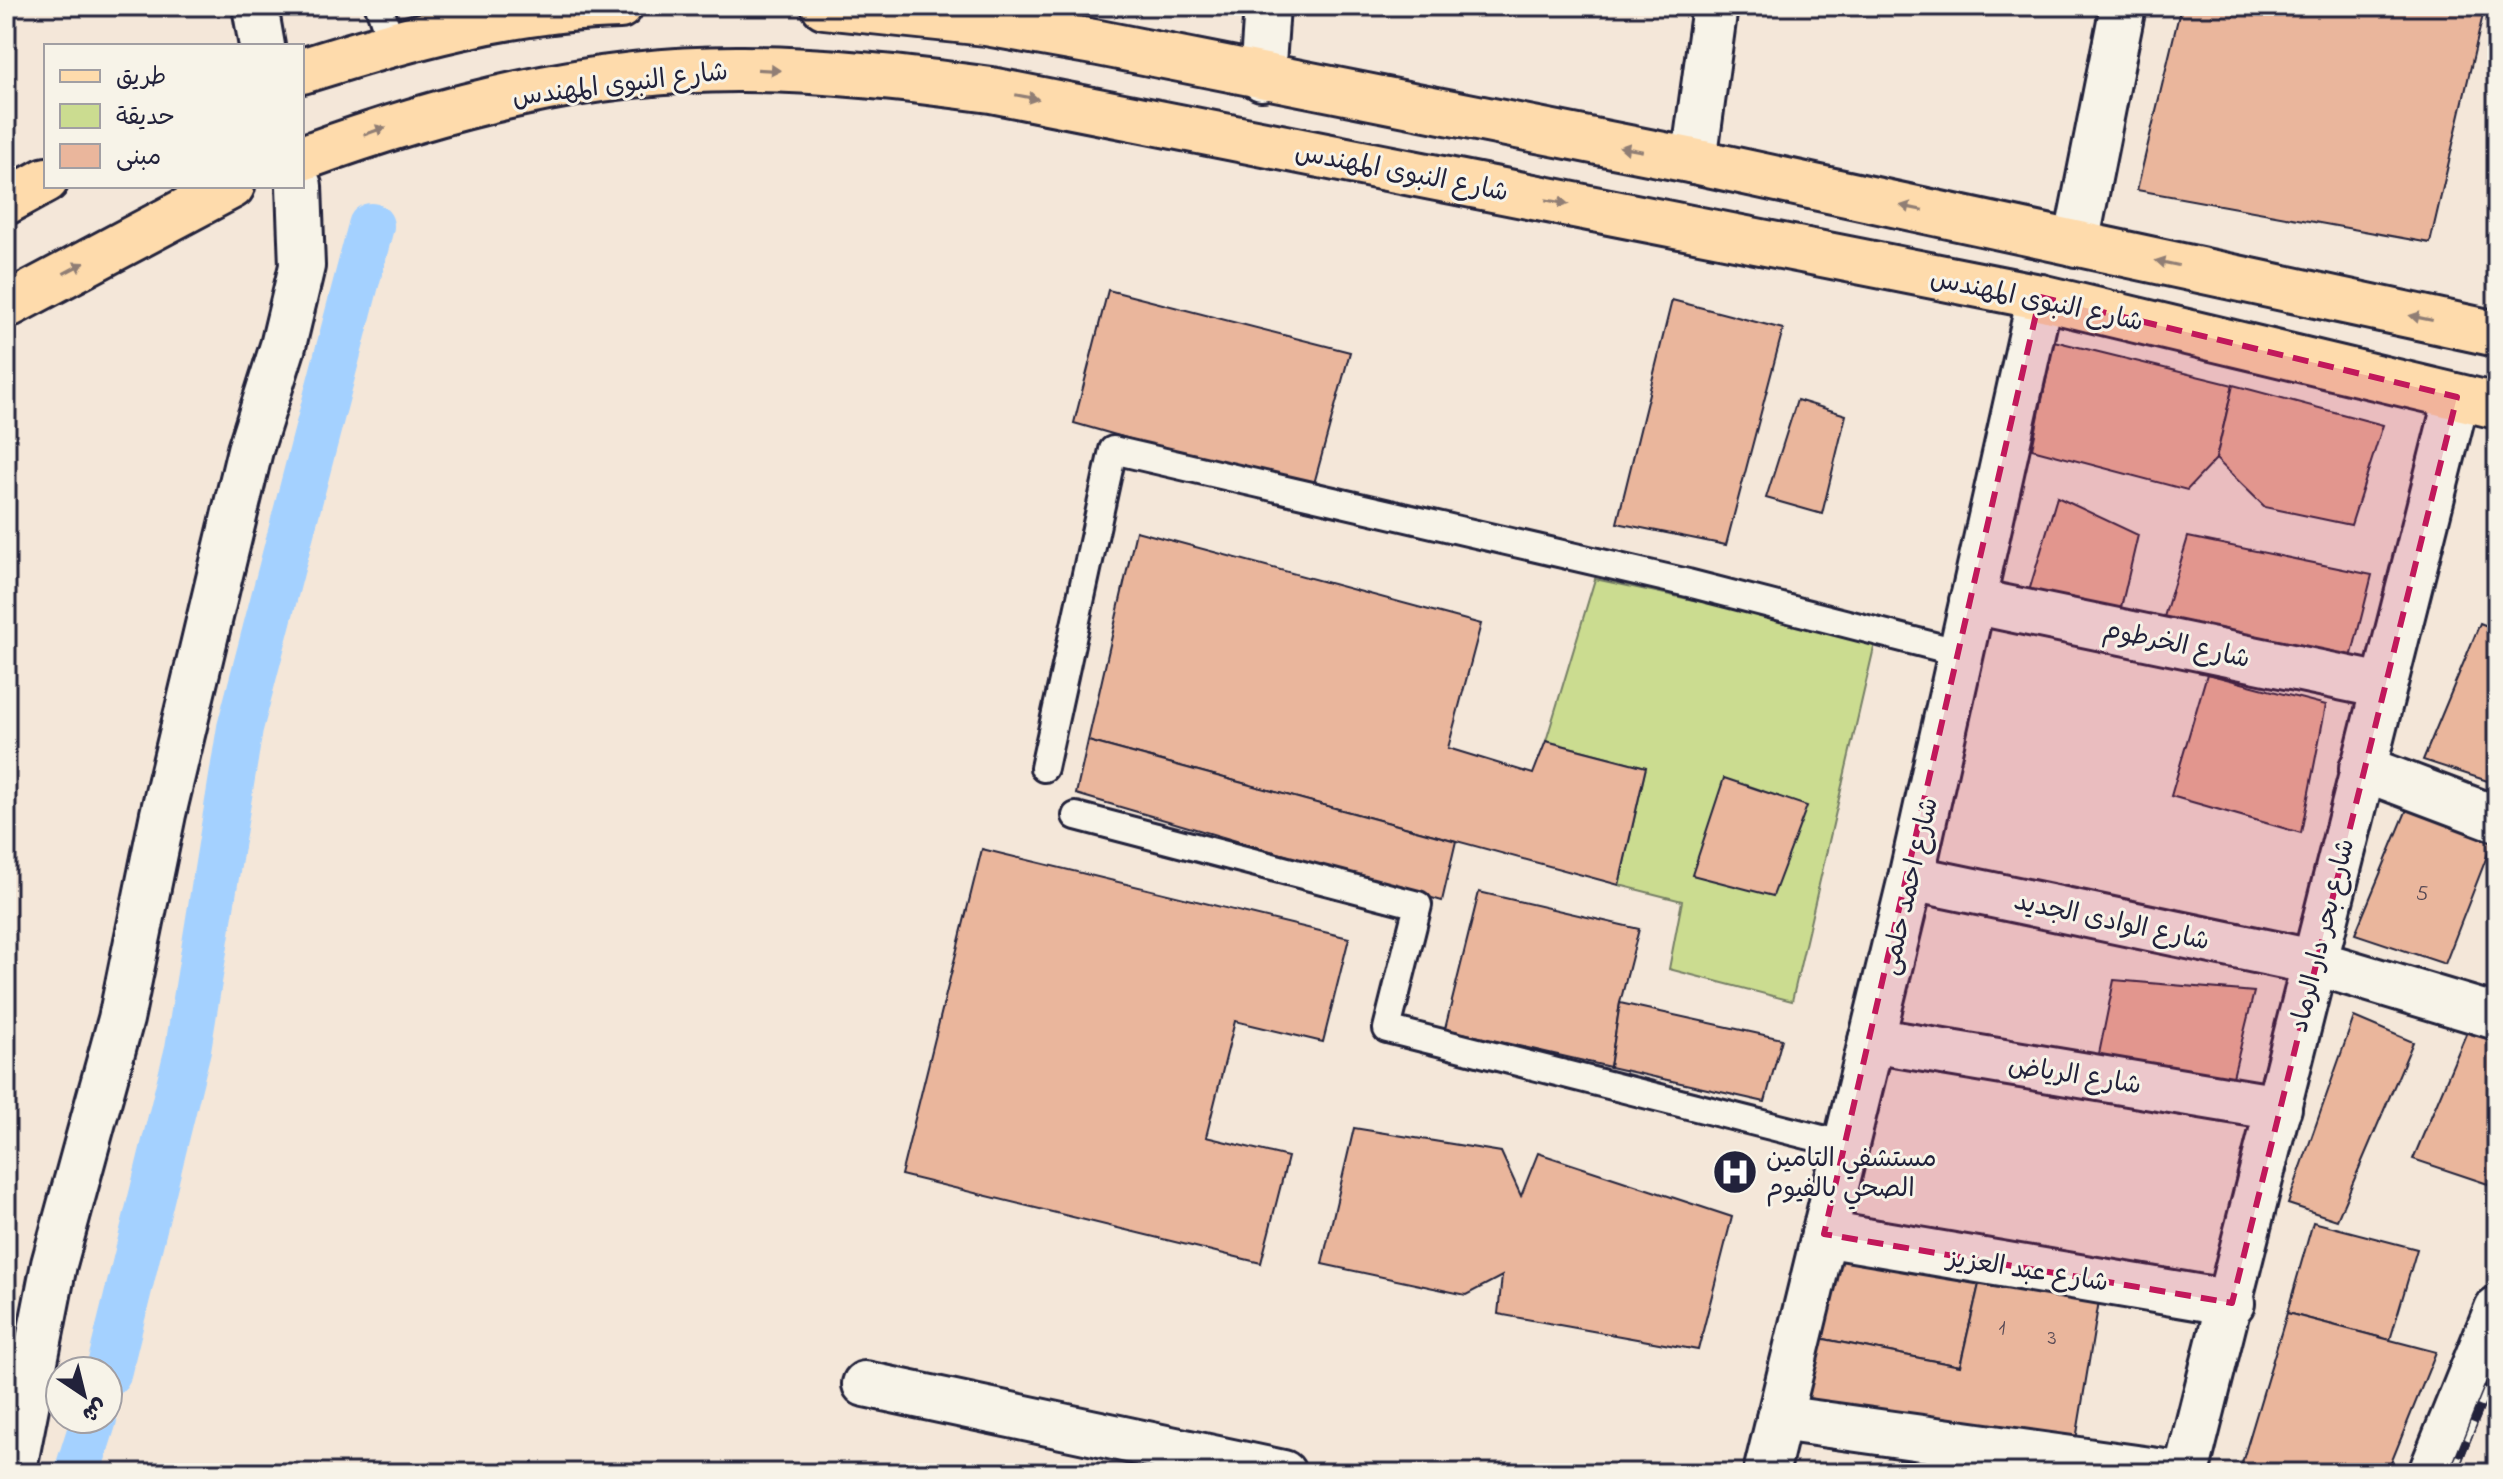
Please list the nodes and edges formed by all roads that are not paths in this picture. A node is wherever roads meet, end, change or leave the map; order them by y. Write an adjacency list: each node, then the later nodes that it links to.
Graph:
1 (255, 6): 8 (street)
2 (620, 6): 7 (main road)
3 (824, 6): 10 (main road)
4 (1267, 6): 10 (street)
5 (1715, 6): 12 (street)
6 (2123, 6): 17 (street)
7 (385, 26): 9 (main road)
8 (262, 44)
9 (304, 70)
10 (1262, 78): 12 (main road, one-way to 10)
11 (304, 157): 18 (main road, شارع النبوى المهندس, one-way to 18)
12 (1694, 161): 17 (main road, one-way to 12)
13 (44, 181): 16 (main road)
14 (228, 188): 19 (main road, one-way to 14)
15 (299, 188): 40 (street)
16 (6, 202)
17 (2076, 244): 20 (main road, one-way to 17)
18 (2040, 297): 21 (main road, شارع النبوى المهندس); 22 (street, شارع احمد حلمى)
19 (6, 306)
20 (2497, 334)
21 (2477, 401): 24 (street, شارع بحر دار الرماد)
22 (1972, 601): 23 (street, شارع احمد حلمى); 24 (street, شارع الخرطوم)
23 (1961, 653): 25 (lane); 29 (street, شارع احمد حلمى)
24 (2383, 686): 26 (street, شارع بحر دار الرماد)
25 (1044, 768)
26 (2362, 768): 28 (street); 30 (street, شارع بحر دار الرماد)
27 (1076, 816): 34 (lane)
28 (2497, 819)
29 (1911, 878): 30 (street, شارع الوادى الجديد); 32 (street, شارع احمد حلمى)
30 (2313, 962): 31 (street, شارع الوادى الجديد); 33 (street, شارع بحر دار الرماد)
31 (2497, 1017)
32 (1871, 1040): 33 (street, شارع الرياض); 34 (street, شارع احمد حلمى)
33 (2279, 1108): 36 (street, شارع بحر دار الرماد)
34 (1846, 1145): 35 (street, شارع احمد حلمى)
35 (1824, 1234): 36 (street, شارع عبد العزيز); 39 (street, شارع احمد حلمى)
36 (2232, 1303): 44 (street, شارع بحر دار الرماد)
37 (2497, 1309): 45 (street)
38 (865, 1384): 41 (street)
39 (1779, 1418): 42 (street, شارع احمد حلمى); 43 (street)
40 (13, 1473)
41 (1283, 1473)
42 (1766, 1473)
43 (2172, 1473)
44 (2186, 1473)
45 (2431, 1473)

